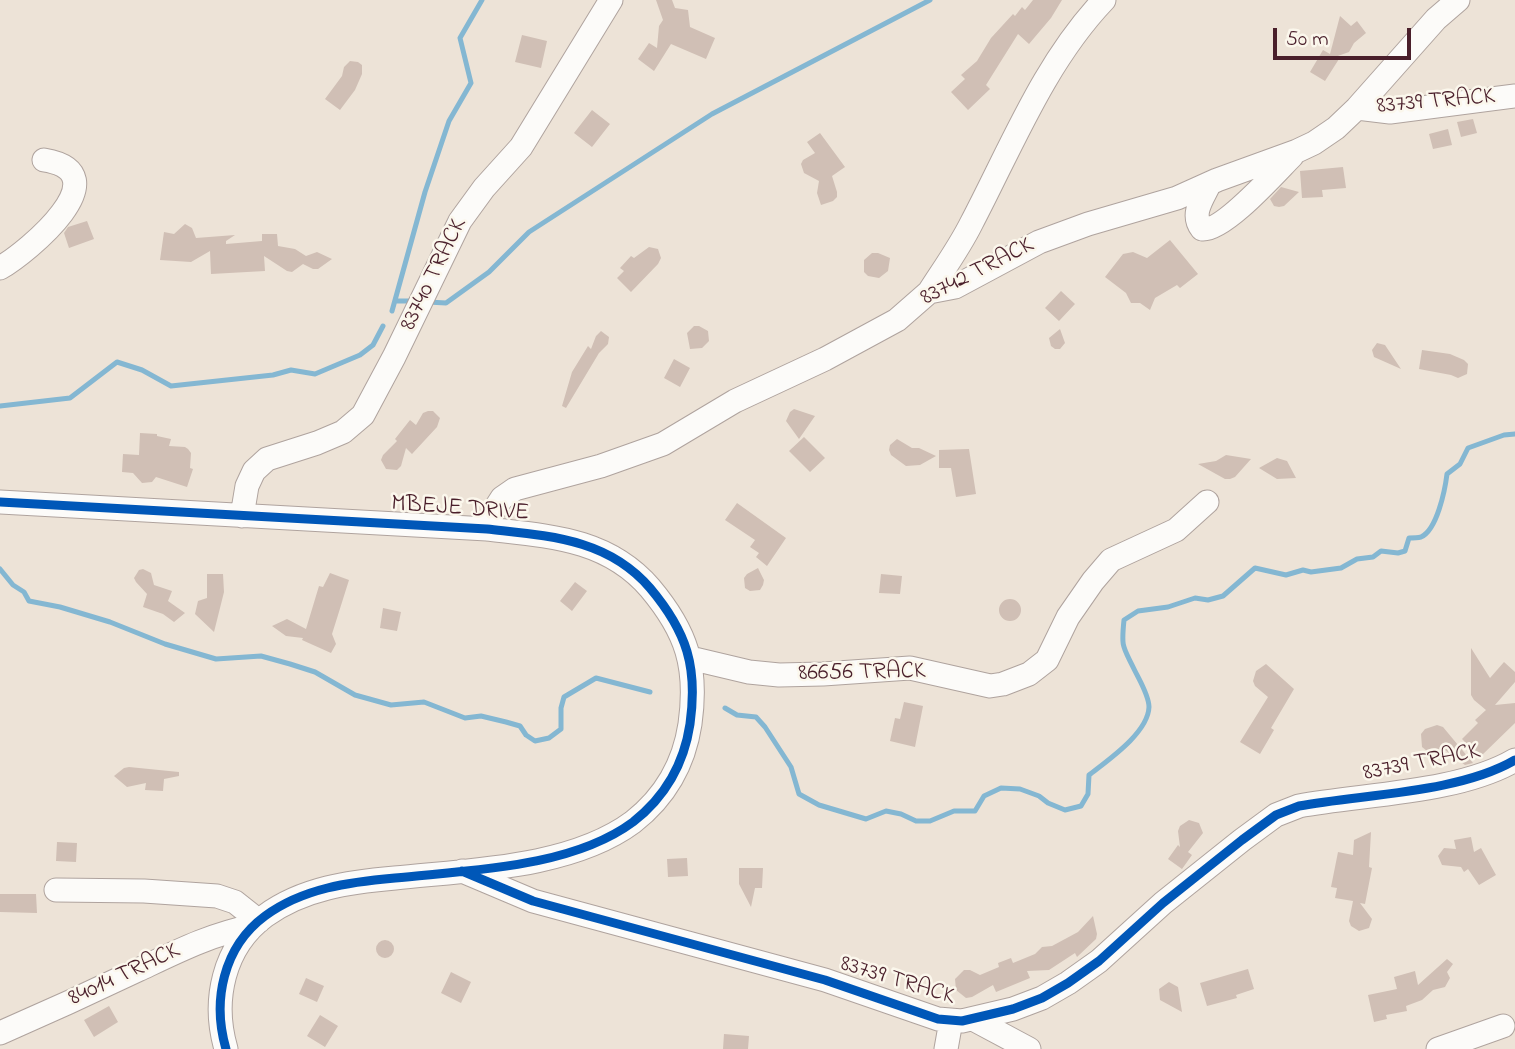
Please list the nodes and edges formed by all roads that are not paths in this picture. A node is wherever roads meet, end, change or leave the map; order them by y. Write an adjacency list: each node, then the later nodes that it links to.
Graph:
1 (611, 0): 13 (street, 83740 TRACK)
2 (1104, 0): 10 (street)
3 (1458, 0): 5 (street, 83742 TRACK)
4 (1515, 96): 5 (street, 83739 TRACK)
5 (1357, 108): 6 (street, 83742 TRACK)
6 (1297, 151): 8 (street, 83742 TRACK); 8 (street)
7 (44, 160): 9 (street)
8 (1210, 183): 10 (street, 83742 TRACK)
9 (0, 268)
10 (929, 292): 14 (street, 83742 TRACK)
11 (0, 502): 13 (street, MBEJE DRIVE)
12 (1207, 502): 15 (street, 86656 TRACK)
13 (242, 516): 14 (street, MBEJE DRIVE)
14 (487, 530): 15 (street, MBEJE DRIVE)
15 (690, 658): 17 (street, MBEJE DRIVE)
16 (1515, 760): 20 (street, 83739 TRACK)
17 (462, 871): 19 (street, MBEJE DRIVE); 20 (street, 83739 TRACK)
18 (56, 890): 19 (street)
19 (256, 924): 22 (street, 84014 TRACK); 23 (street, MBEJE DRIVE)
20 (962, 1020): 24 (street); 25 (street)
21 (1503, 1026): 26 (street)
22 (0, 1033)
23 (226, 1049)
24 (946, 1049)
25 (1029, 1049)
26 (1438, 1049)

